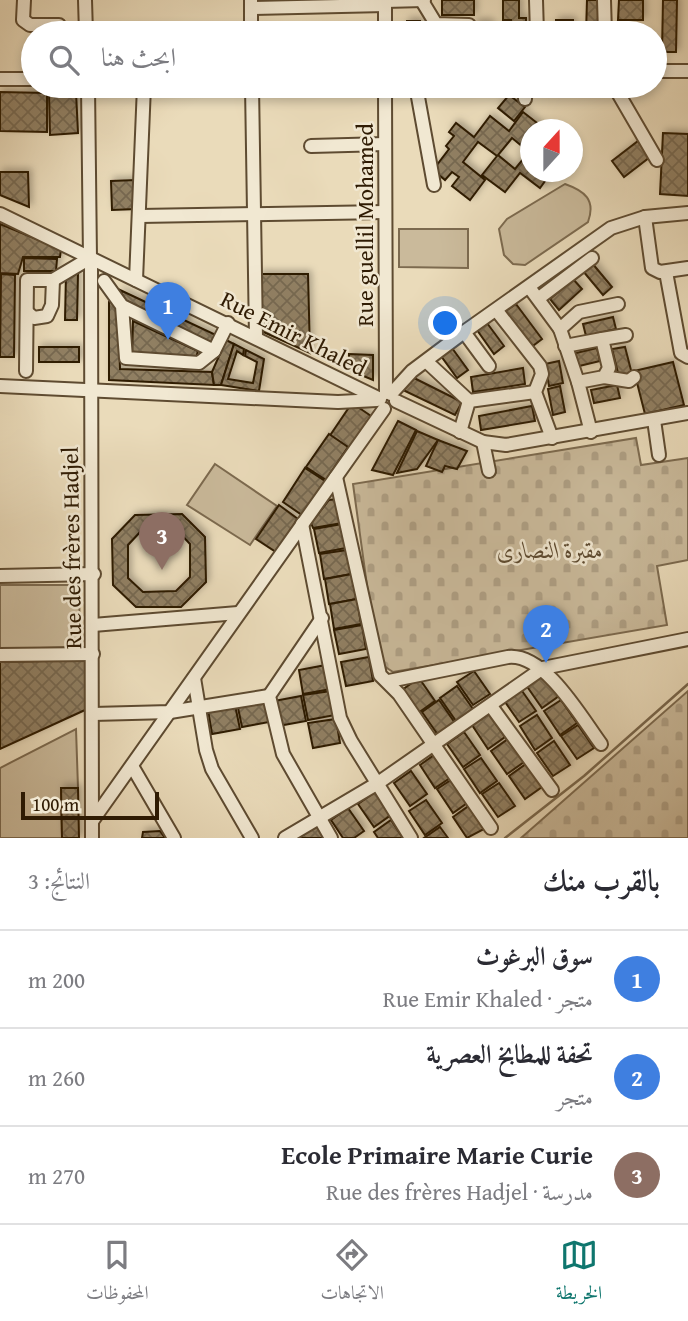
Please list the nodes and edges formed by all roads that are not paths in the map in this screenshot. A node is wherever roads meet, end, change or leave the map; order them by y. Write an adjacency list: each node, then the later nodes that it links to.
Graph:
1 (24, 0): 8 (street)
2 (85, 0): 9 (street)
3 (536, 0): 12 (street)
4 (604, 0): 13 (street)
5 (423, 1): 6 (street); 11 (street)
6 (385, 2): 7 (street); 10 (street)
7 (251, 4)
8 (24, 21)
9 (86, 21)
10 (385, 21)
11 (434, 21)
12 (537, 21)
13 (605, 21)
14 (667, 71): 15 (street)
15 (688, 71)
16 (0, 79): 17 (street)
17 (21, 79)
18 (88, 98): 34 (street, Rue des frères Hadjel)
19 (144, 98): 32 (street)
20 (252, 98): 31 (street)
21 (385, 98): 24 (street, Rue guellil Mohamed)
22 (418, 98): 27 (street)
23 (621, 98): 26 (street)
24 (385, 144): 25 (street); 28 (street, Rue guellil Mohamed)
25 (310, 146)
26 (657, 160)
27 (434, 185)
28 (385, 212): 31 (street); 59 (street, Rue guellil Mohamed)
29 (688, 213): 33 (street)
30 (0, 214): 34 (street, Rue Emir Khaled)
31 (254, 214): 32 (street); 53 (street)
32 (140, 216): 40 (street)
33 (645, 217): 38 (street); 42 (street)
34 (90, 258): 37 (street, Rue Emir Khaled); 39 (street); 43 (street, Rue des frères Hadjel)
35 (592, 258): 44 (street)
36 (688, 268): 38 (street)
37 (114, 270): 40 (street, Rue Emir Khaled); 41 (street)
38 (666, 272): 57 (street)
39 (53, 280): 48 (street); 48 (street)
40 (136, 280): 49 (street, Rue Emir Khaled)
41 (104, 281): 43 (street); 46 (street)
42 (529, 287): 44 (street); 47 (street)
43 (90, 298): 69 (street, Rue des frères Hadjel)
44 (538, 298): 50 (street)
45 (618, 304): 50 (street)
46 (122, 306): 56 (street); 56 (street)
47 (497, 311): 51 (street); 68 (street)
48 (27, 312): 61 (street)
49 (228, 323): 53 (street, Rue Emir Khaled); 56 (street)
50 (560, 329): 55 (street)
51 (464, 332): 58 (street); 60 (street)
52 (626, 335): 54 (street)
53 (256, 337): 66 (street, Rue Emir Khaled)
54 (602, 339): 55 (street); 63 (street)
55 (565, 346): 65 (street)
56 (214, 351)
57 (688, 357)
58 (427, 362): 62 (street); 71 (street)
59 (385, 364): 62 (street); 70 (street, Rue guellil Mohamed)
60 (489, 366)
61 (26, 371)
62 (412, 372): 70 (street)
63 (604, 377): 64 (street); 65 (street)
64 (634, 377)
65 (578, 382): 76 (street)
66 (342, 383): 70 (street, Rue Emir Khaled); 72 (street)
67 (0, 386): 69 (street)
68 (535, 391): 71 (street); 77 (street)
69 (90, 392): 72 (street); 83 (street, Rue des frères Hadjel)
70 (386, 399): 72 (street); 75 (street, Rue Emir Khaled); 81 (street)
71 (469, 401): 75 (street)
72 (338, 402)
73 (688, 413): 74 (street)
74 (654, 420): 76 (street); 79 (street)
75 (460, 432): 78 (street, Rue Emir Khaled)
76 (591, 432): 77 (street)
77 (552, 438): 78 (street)
78 (483, 442): 80 (street)
79 (659, 455)
80 (489, 471)
81 (337, 477): 82 (street); 93 (street)
82 (303, 524): 85 (street); 86 (street)
83 (94, 574): 84 (street); 87 (street, Rue des frères Hadjel)
84 (0, 576)
85 (239, 613): 87 (street); 92 (street)
86 (322, 618): 94 (street); 102 (street)
87 (93, 625): 89 (street, Rue des frères Hadjel)
88 (688, 639): 91 (street)
89 (93, 654): 90 (street); 98 (street, Rue des frères Hadjel)
90 (0, 655)
91 (543, 668): 93 (street); 95 (street); 99 (street)
92 (194, 678): 96 (street); 97 (street)
93 (389, 681): 100 (street)
94 (269, 696): 96 (street); 104 (street)
95 (491, 706): 100 (street); 103 (street)
96 (201, 708): 97 (street); 109 (street)
97 (170, 712): 98 (street); 101 (street)
98 (93, 714): 105 (street, Rue des frères Hadjel)
99 (601, 744)
100 (435, 745): 102 (street); 106 (street)
101 (132, 766): 105 (street); 108 (street)
102 (378, 783): 104 (street); 112 (street)
103 (552, 790)
104 (318, 818): 110 (street); 111 (street)
105 (93, 821): 107 (street, Rue des frères Hadjel)
106 (491, 828)
107 (92, 838)
108 (174, 838)
109 (251, 838)
110 (285, 838)
111 (331, 838)
112 (411, 838)

